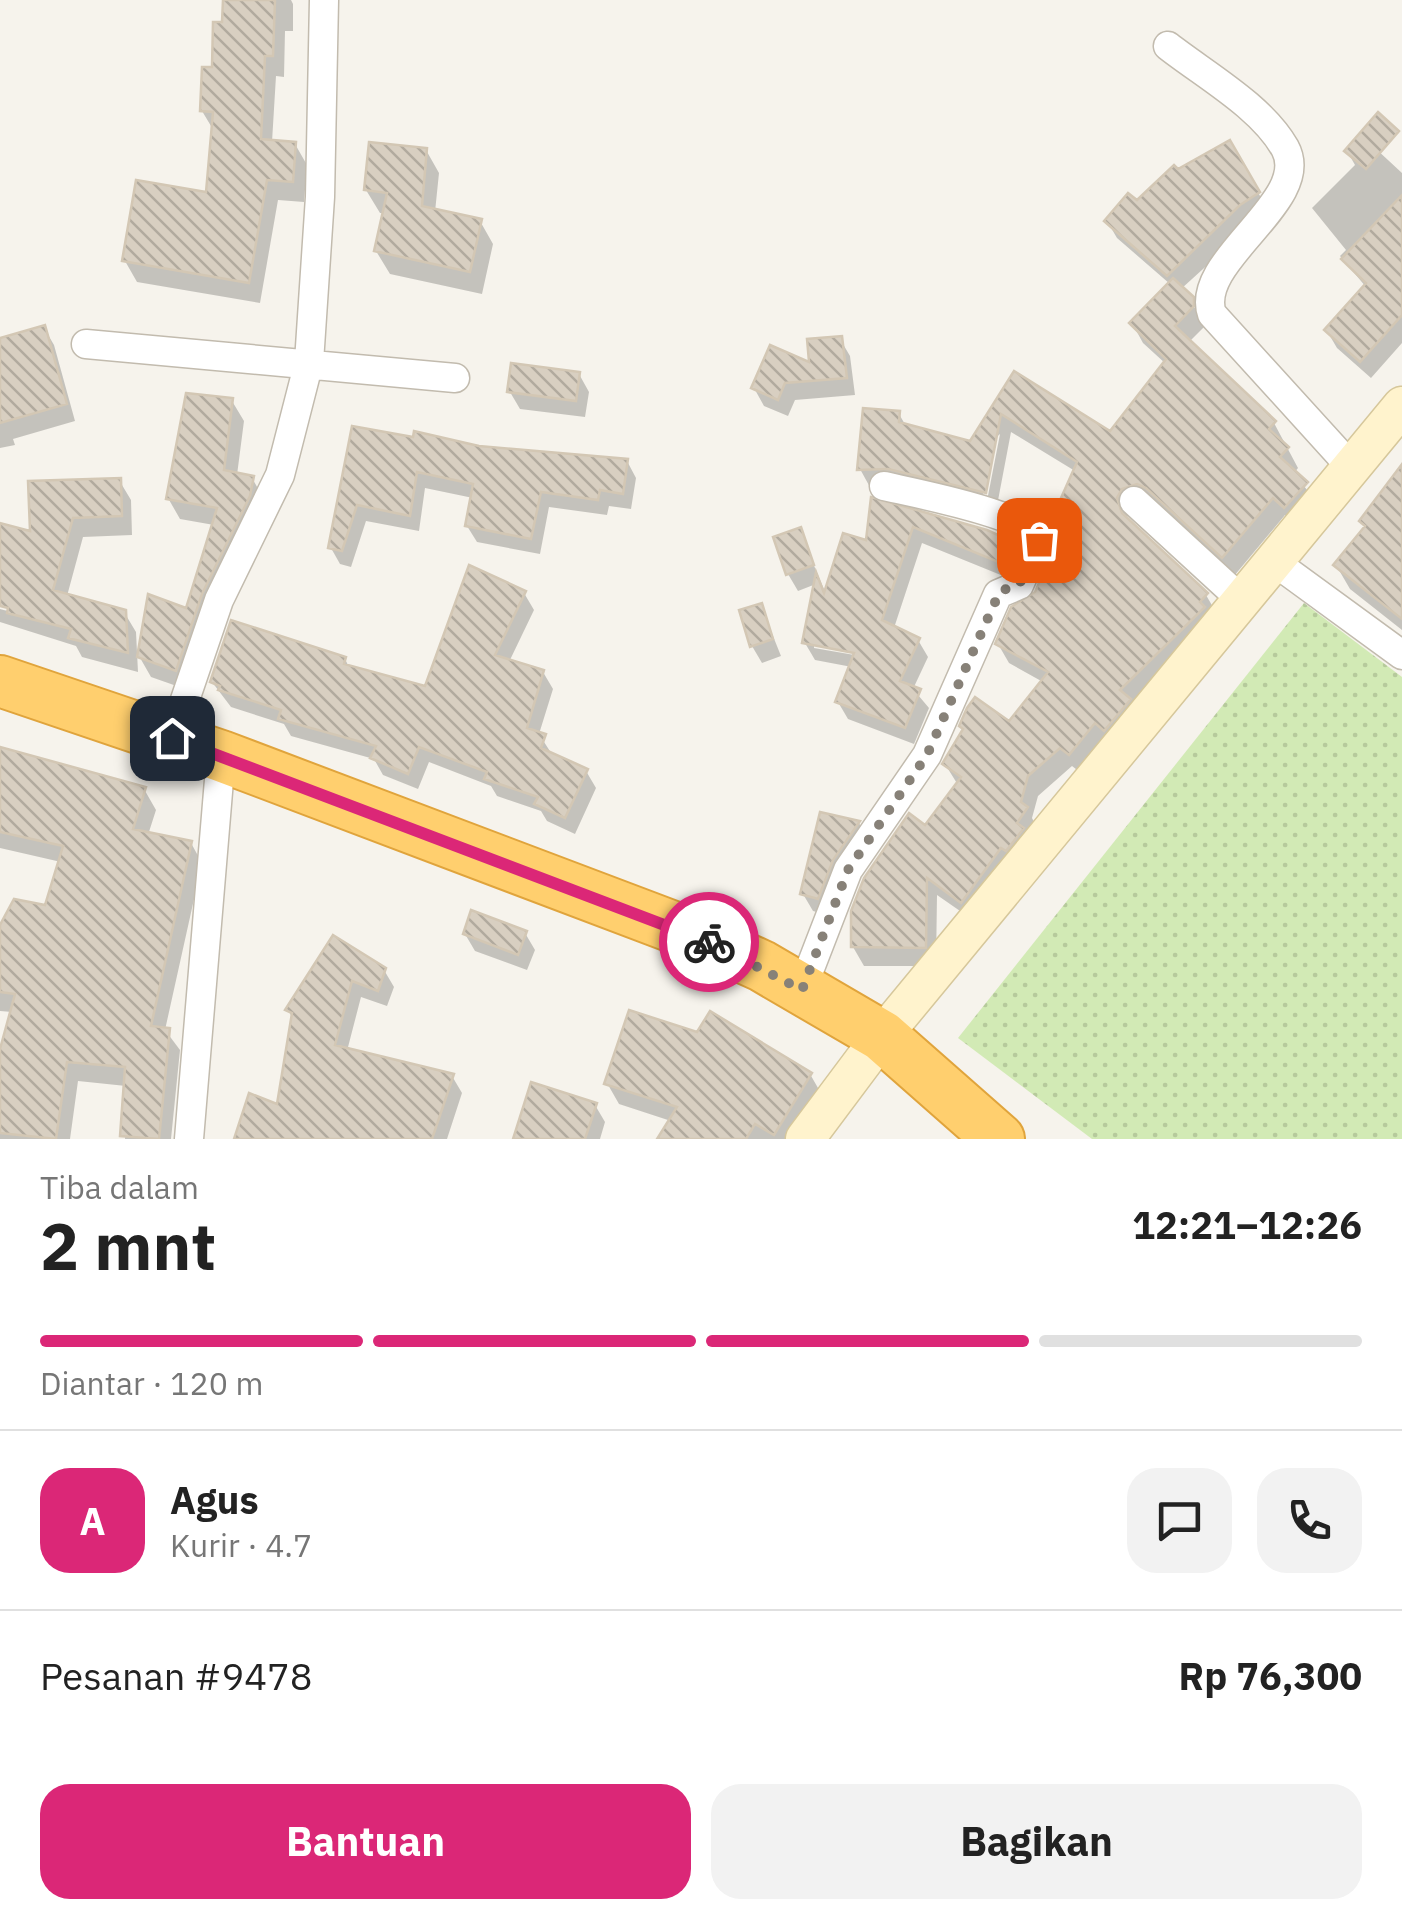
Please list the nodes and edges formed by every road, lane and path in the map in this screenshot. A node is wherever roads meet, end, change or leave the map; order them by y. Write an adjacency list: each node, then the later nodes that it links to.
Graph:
1 (324, 0): 4 (street)
2 (1168, 46): 7 (street)
3 (86, 344): 4 (street)
4 (308, 362): 5 (street); 14 (street)
5 (455, 378)
6 (1402, 406): 7 (street)
7 (1352, 468): 10 (street)
8 (884, 486): 16 (street)
9 (1134, 501): 11 (street)
10 (1276, 563): 11 (street); 12 (street)
11 (1244, 602): 17 (street)
12 (1402, 655)
13 (0, 681): 14 (highway)
14 (172, 738): 15 (highway)
15 (221, 756): 16 (highway); 18 (street)
16 (802, 990): 17 (highway)
17 (882, 1036): 19 (street); 20 (highway)
18 (189, 1139)
19 (804, 1139)
20 (999, 1139)

